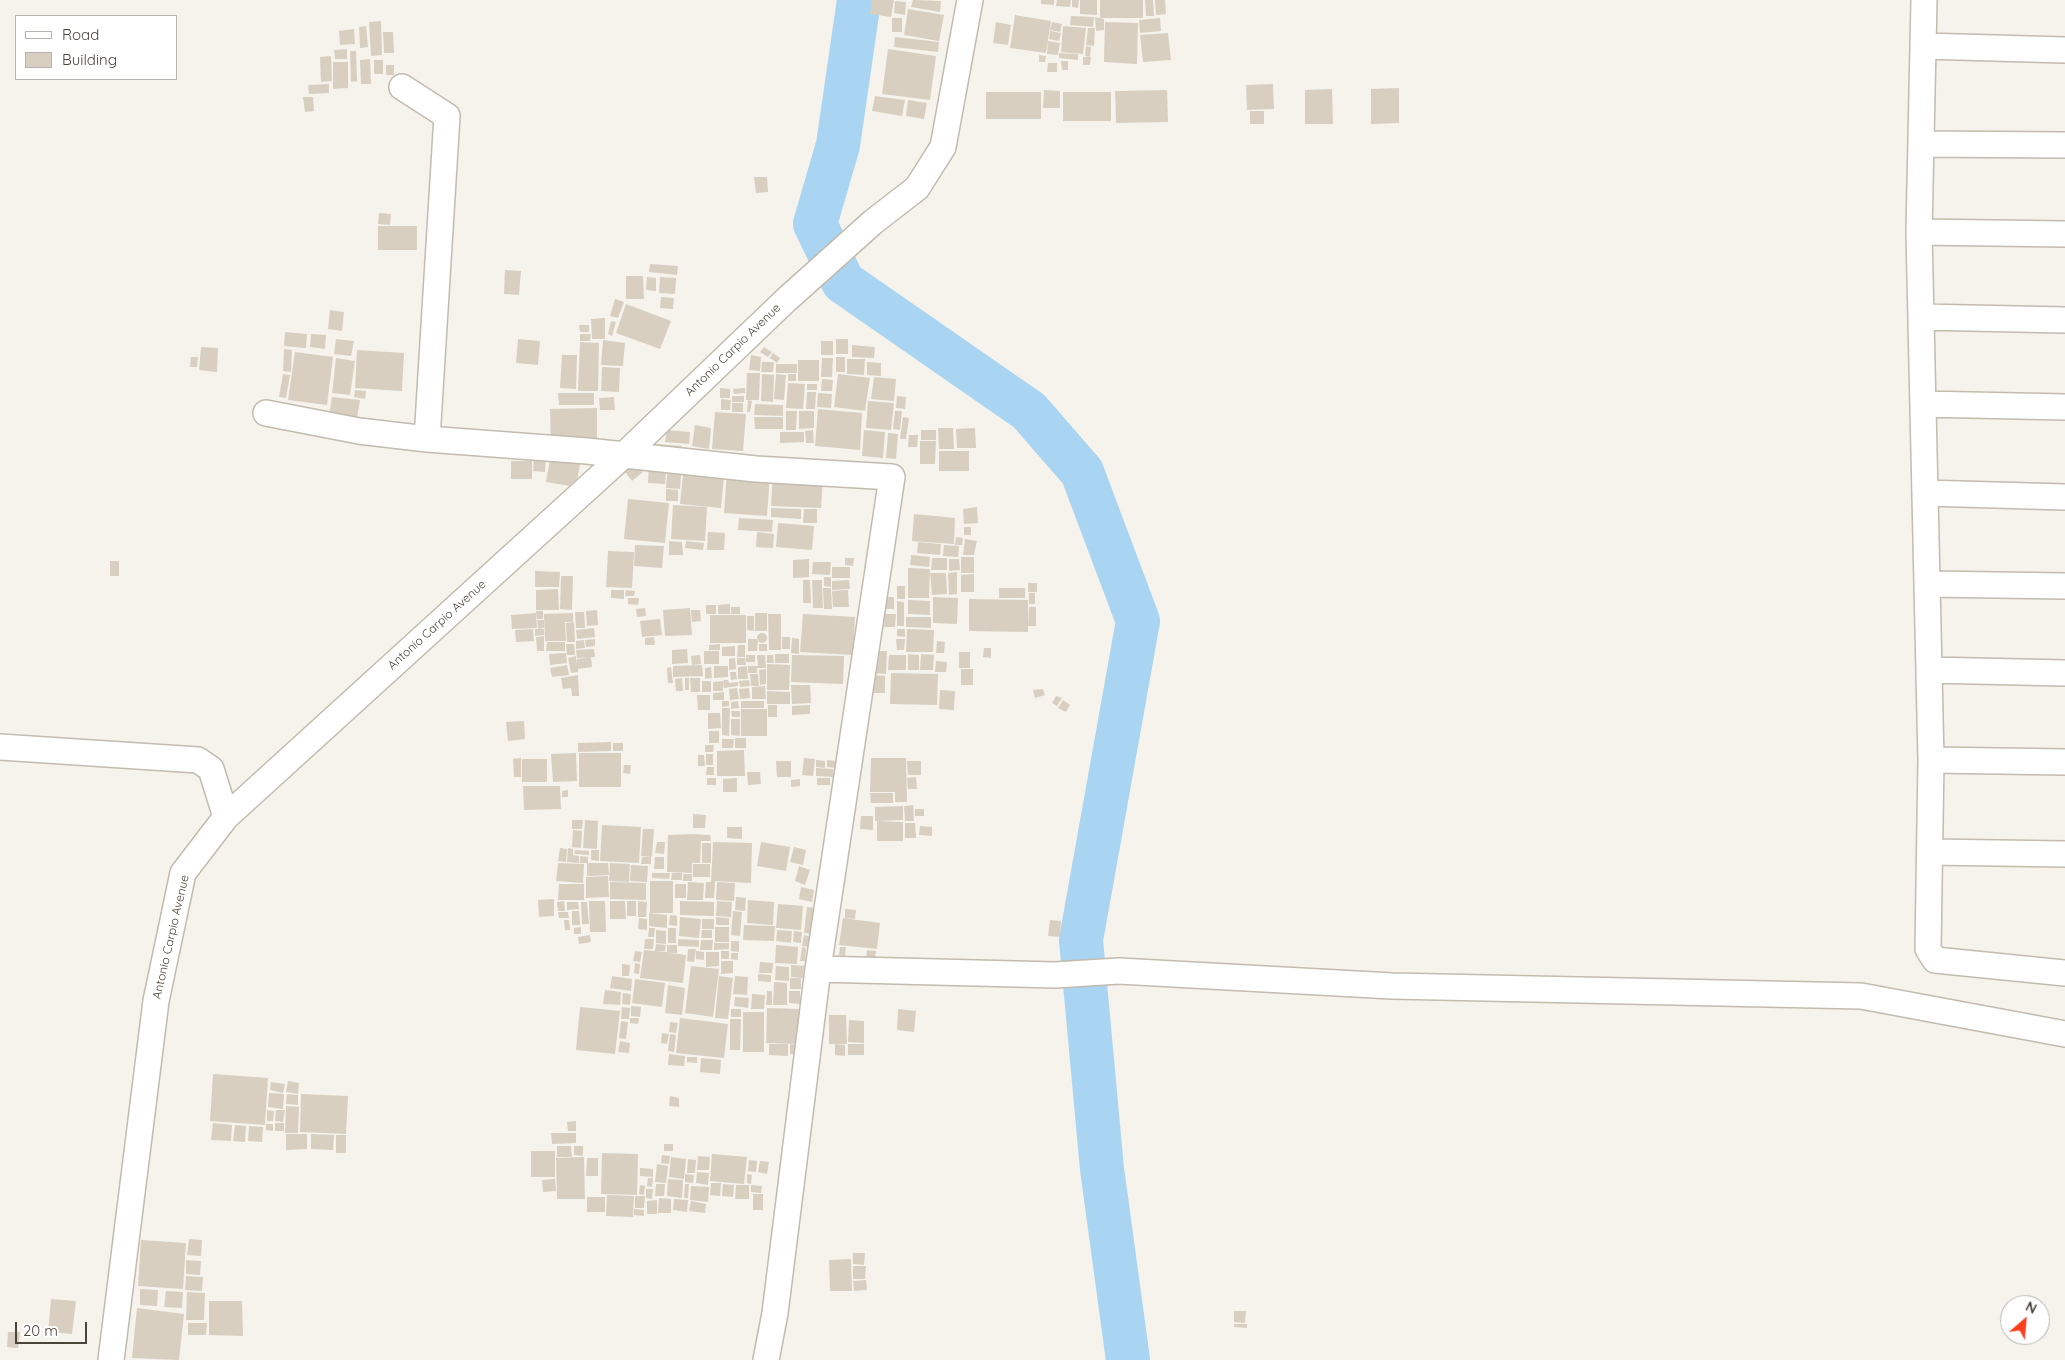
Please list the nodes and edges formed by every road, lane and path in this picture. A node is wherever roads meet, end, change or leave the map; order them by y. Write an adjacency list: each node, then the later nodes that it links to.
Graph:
1 (970, 0): 16 (street, Antonio Carpio Avenue)
2 (1924, 0): 3 (street)
3 (1923, 46): 4 (street); 6 (street)
4 (2065, 50)
5 (402, 87): 15 (street)
6 (1921, 144): 7 (street); 8 (street)
7 (2065, 145)
8 (1919, 232): 9 (street); 10 (street)
9 (2065, 234)
10 (1921, 317): 11 (street); 12 (street)
11 (2065, 320)
12 (1923, 404): 13 (street); 17 (street)
13 (2065, 407)
14 (266, 413): 15 (street)
15 (426, 439): 16 (street)
16 (625, 454): 26 (street, Antonio Carpio Avenue); 29 (street)
17 (1925, 493): 18 (street); 19 (street)
18 (2065, 497)
19 (1927, 584): 20 (street); 21 (street)
20 (2065, 586)
21 (1929, 670): 22 (street); 24 (street)
22 (2065, 673)
23 (0, 747): 26 (street)
24 (1931, 760): 25 (street); 27 (street)
25 (2065, 762)
26 (226, 817): 32 (street, Antonio Carpio Avenue)
27 (1930, 852): 28 (street); 30 (street)
28 (2065, 854)
29 (818, 969): 31 (street); 33 (street)
30 (2065, 973)
31 (2065, 1034)
32 (111, 1360)
33 (766, 1360)

